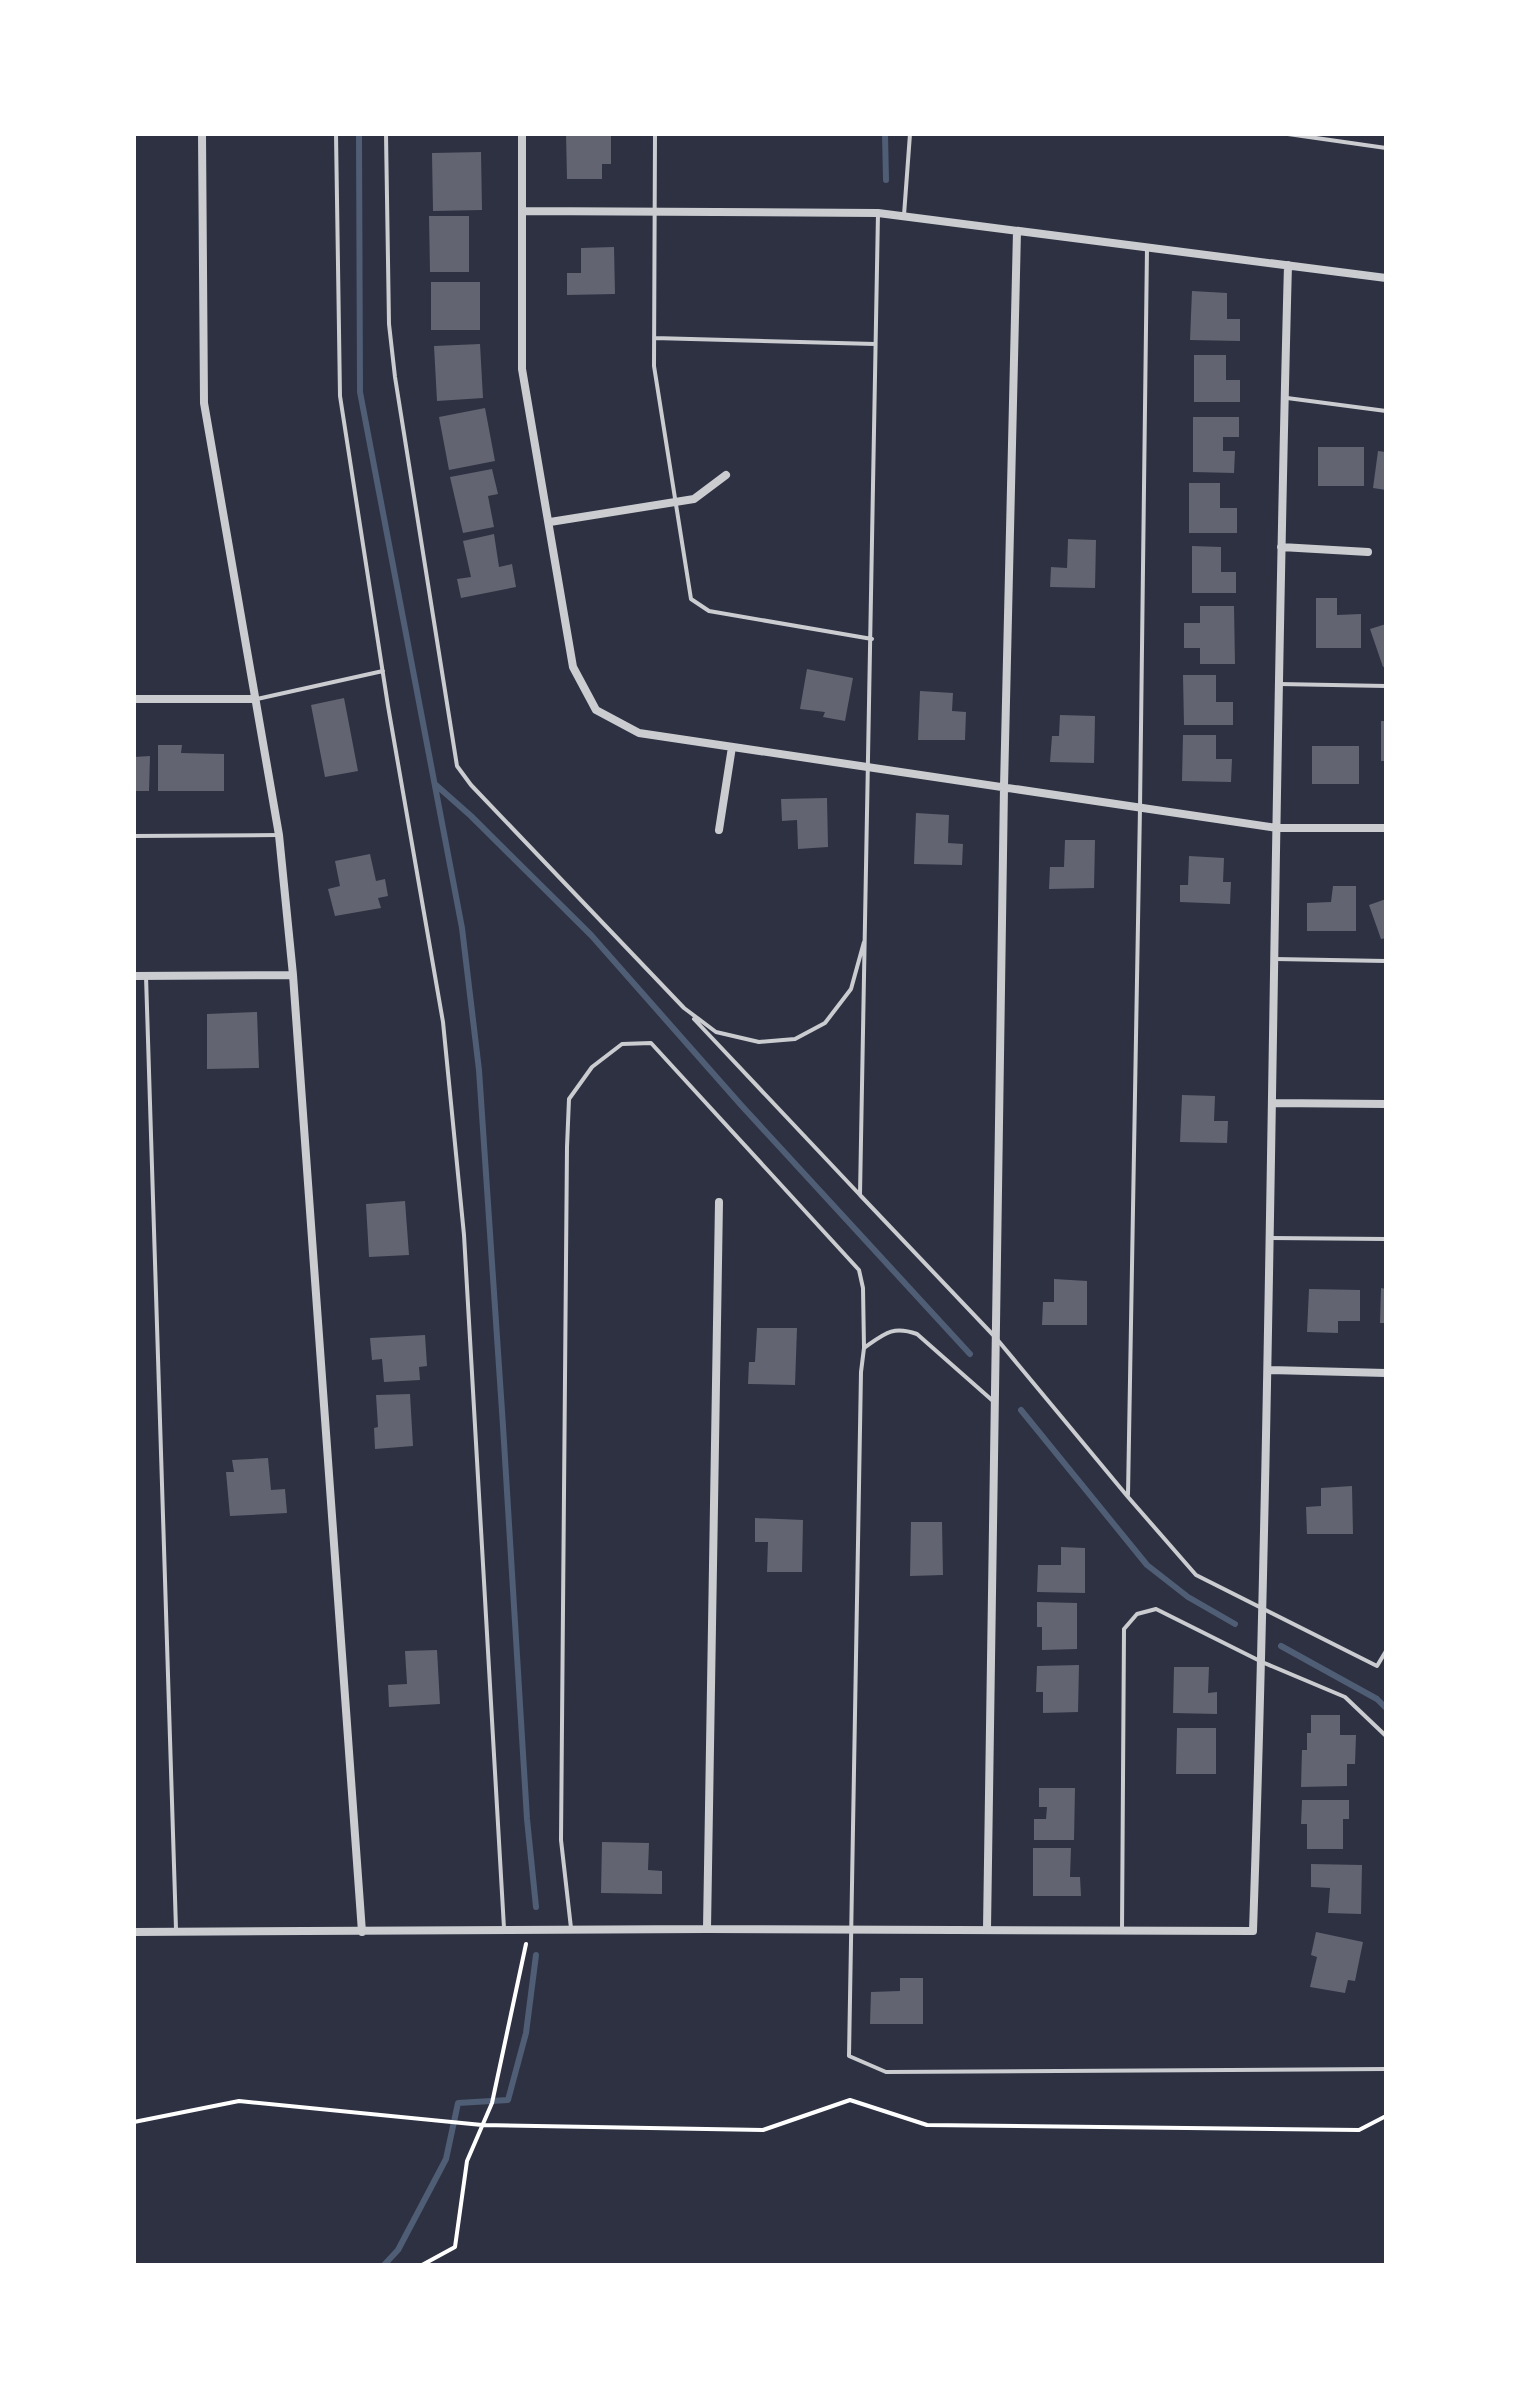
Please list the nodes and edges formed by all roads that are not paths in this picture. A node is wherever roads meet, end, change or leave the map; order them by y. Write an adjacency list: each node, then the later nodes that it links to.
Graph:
1 (202, 134): 31 (street)
2 (336, 134): 27 (lane)
3 (386, 134): 47 (lane)
4 (522, 134): 9 (street)
5 (655, 134): 10 (lane)
6 (910, 134): 12 (lane)
7 (1288, 134): 8 (lane)
8 (1386, 148)
9 (523, 211): 10 (street); 23 (street)
10 (655, 212): 11 (street); 17 (lane)
11 (878, 213): 12 (street); 18 (lane)
12 (904, 216): 13 (street)
13 (1017, 231): 14 (street); 34 (street)
14 (1147, 247): 15 (street); 35 (lane)
15 (1288, 265): 16 (street); 19 (street)
16 (1386, 278)
17 (654, 338): 18 (lane); 22 (lane)
18 (876, 344): 26 (lane)
19 (1285, 398): 20 (lane); 24 (street)
20 (1386, 411)
21 (726, 475): 22 (street)
22 (676, 502): 23 (street); 26 (lane)
23 (550, 522): 32 (street)
24 (1281, 547): 25 (street); 28 (street)
25 (1368, 552)
26 (872, 639): 33 (lane)
27 (383, 671): 31 (lane); 69 (lane)
28 (1279, 684): 29 (lane); 36 (street)
29 (1386, 686)
30 (134, 699): 31 (street)
31 (254, 699): 39 (street)
32 (732, 747): 33 (street); 38 (street)
33 (869, 768): 34 (street); 41 (lane)
34 (1004, 787): 35 (street); 54 (street)
35 (1140, 808): 36 (street); 59 (lane)
36 (1277, 828): 37 (street); 42 (street)
37 (1386, 828)
38 (719, 830)
39 (279, 835): 40 (lane); 44 (street)
40 (134, 836)
41 (866, 935): 47 (lane); 50 (lane)
42 (1275, 959): 43 (lane); 48 (street)
43 (1386, 961)
44 (293, 975): 46 (street); 72 (street)
45 (134, 976): 46 (street)
46 (146, 976): 71 (lane)
47 (684, 1008): 50 (lane)
48 (1273, 1103): 49 (street); 52 (street)
49 (1386, 1104)
50 (860, 1195): 54 (lane)
51 (719, 1202): 64 (street)
52 (1271, 1238): 53 (lane); 56 (street)
53 (1386, 1239)
54 (996, 1338): 58 (street); 59 (lane)
55 (864, 1348): 58 (lane); 65 (lane); 67 (lane)
56 (1269, 1370): 57 (street); 60 (street)
57 (1386, 1373)
58 (995, 1403): 66 (street)
59 (1128, 1497): 60 (lane)
60 (1263, 1609): 61 (lane); 62 (street)
61 (1386, 1651)
62 (1262, 1662): 63 (lane); 68 (street); 68 (lane)
63 (1386, 1736)
64 (707, 1929): 65 (street); 67 (street)
65 (851, 1929): 66 (street); 73 (lane)
66 (987, 1929): 68 (street)
67 (571, 1930): 69 (street)
68 (1122, 1930)
69 (504, 1931): 72 (street)
70 (134, 1932): 71 (street)
71 (176, 1932): 72 (street)
72 (362, 1932)
73 (1386, 2069)

